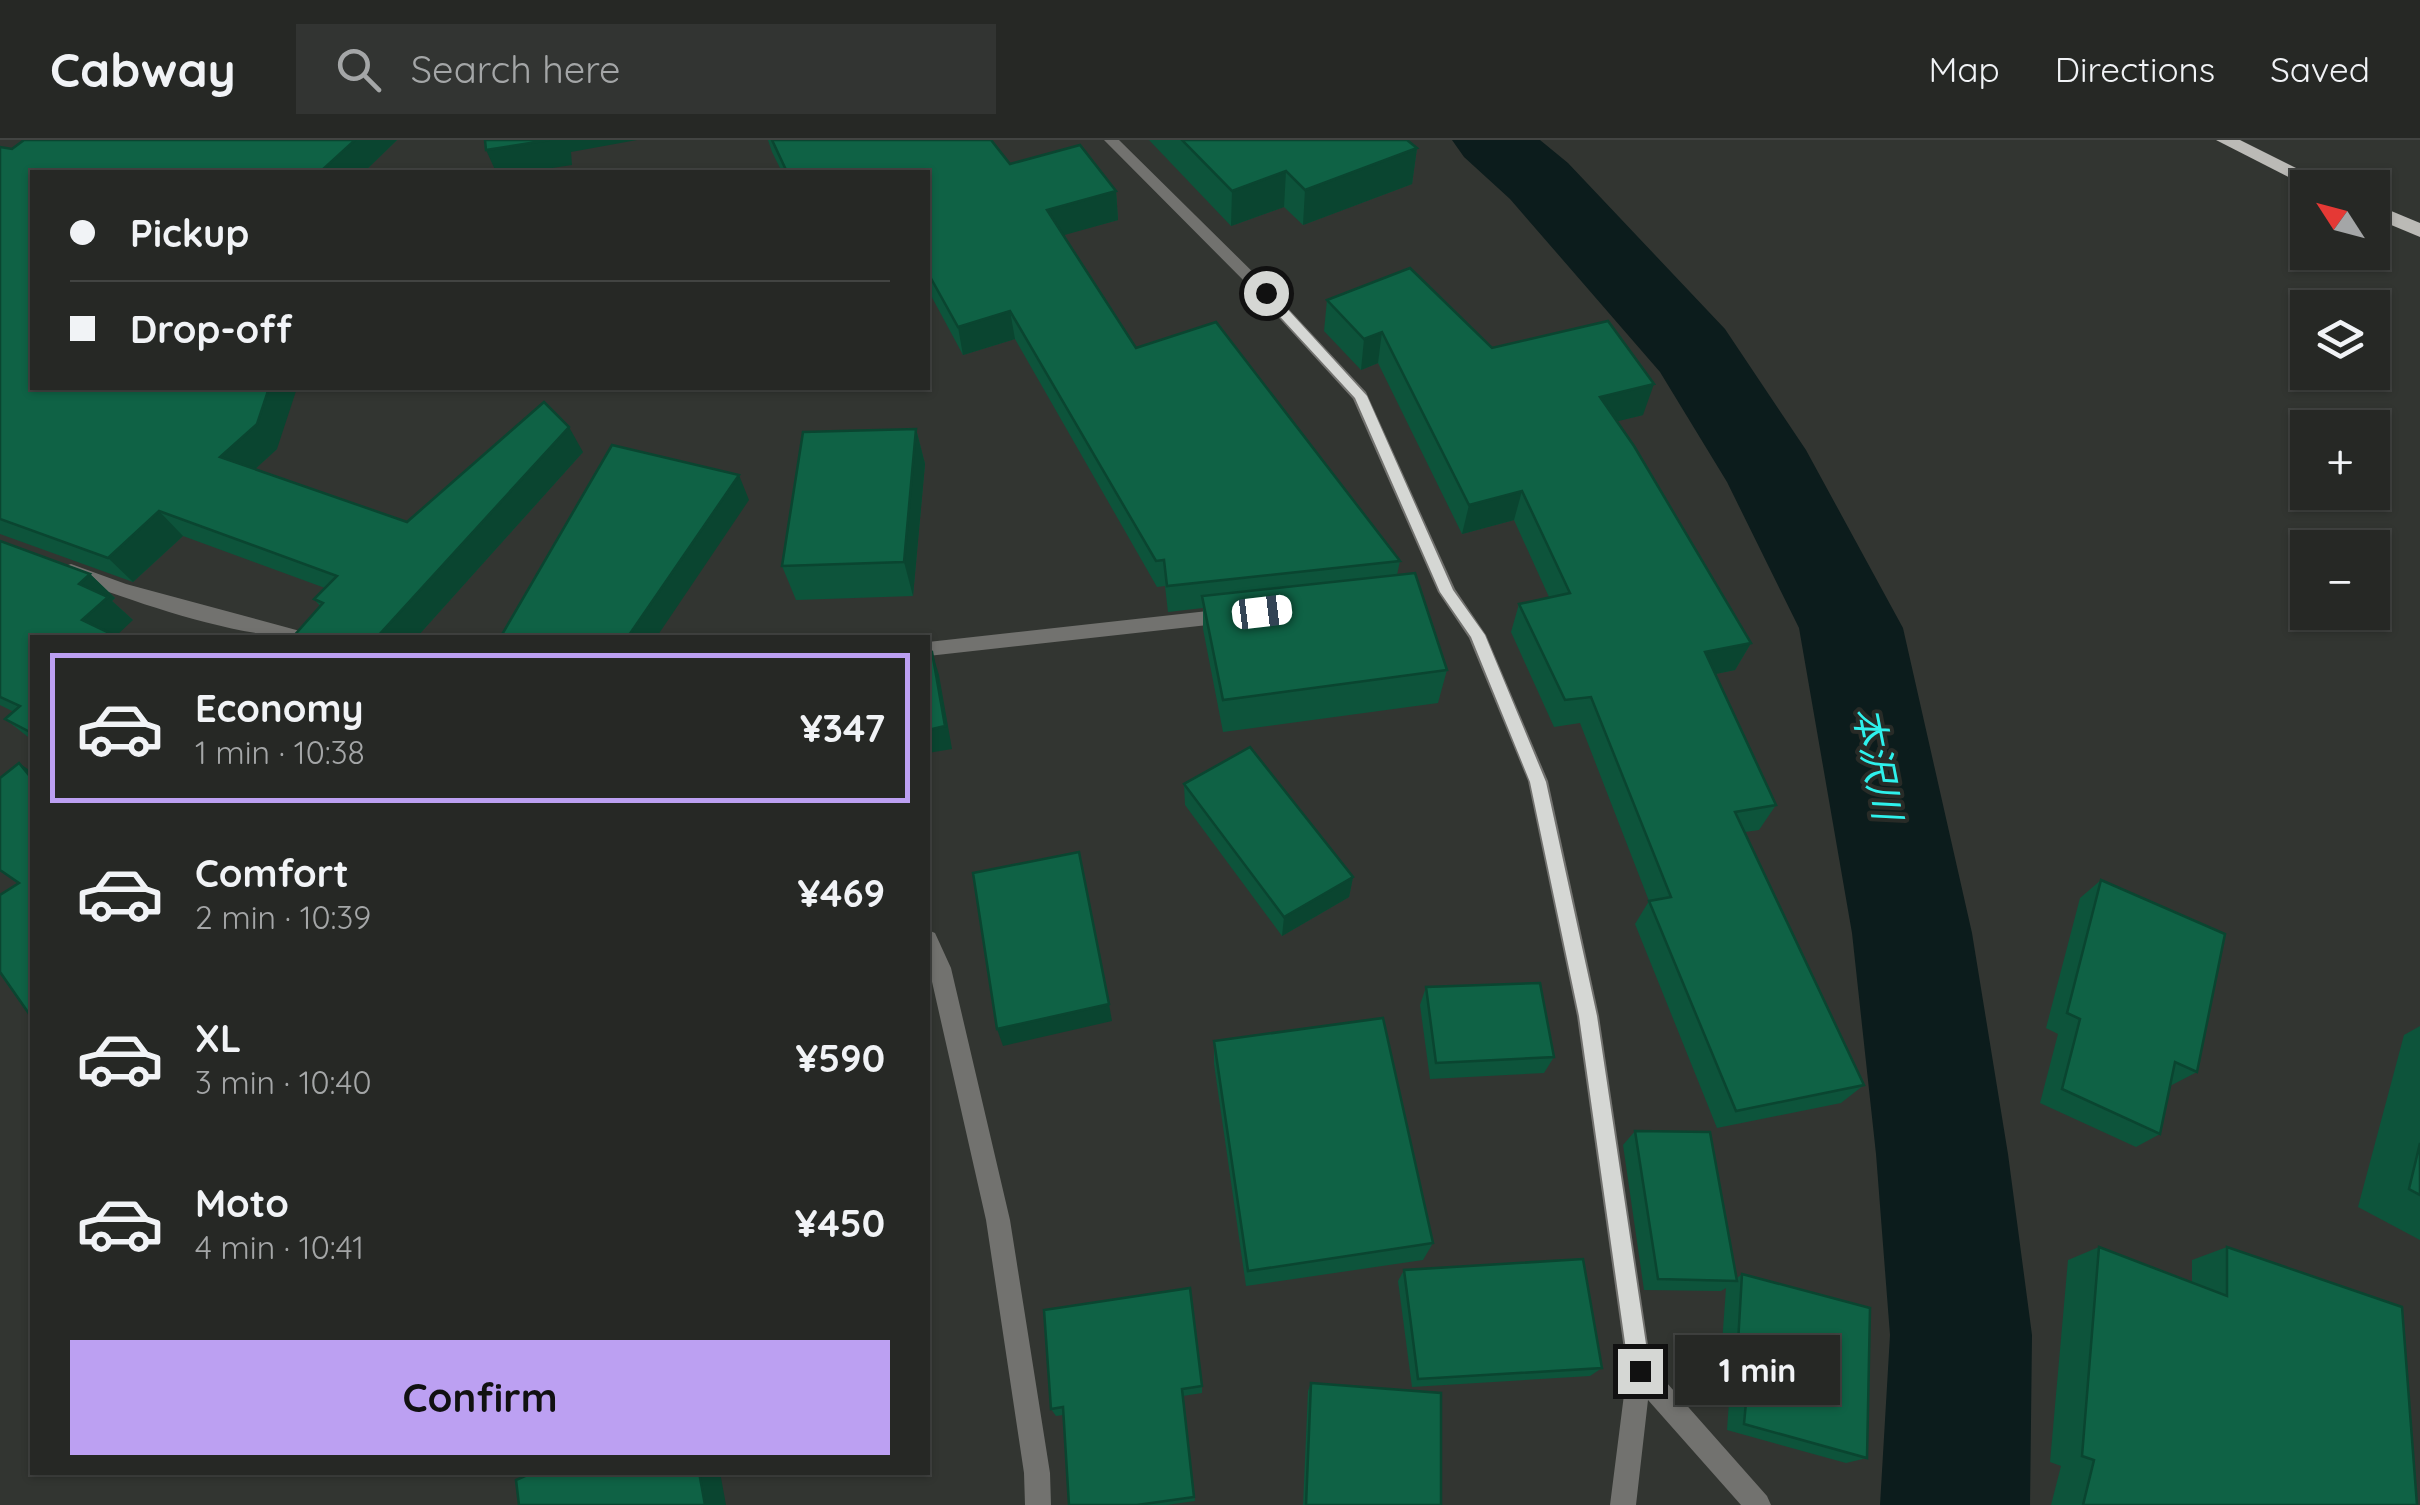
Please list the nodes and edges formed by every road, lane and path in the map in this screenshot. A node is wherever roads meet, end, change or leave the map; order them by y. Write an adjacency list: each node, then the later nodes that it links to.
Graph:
1 (1111, 140): 11 (lane)
2 (2225, 140): 3 (highway)
3 (2290, 171)
4 (2390, 217): 5 (highway)
5 (2420, 231)
6 (53, 564): 8 (lane)
7 (1255, 613): 9 (lane)
8 (289, 635)
9 (930, 649)
10 (930, 945): 12 (lane)
11 (1640, 1371): 13 (lane); 14 (lane)
12 (1038, 1505)
13 (1623, 1505)
14 (1758, 1505)

